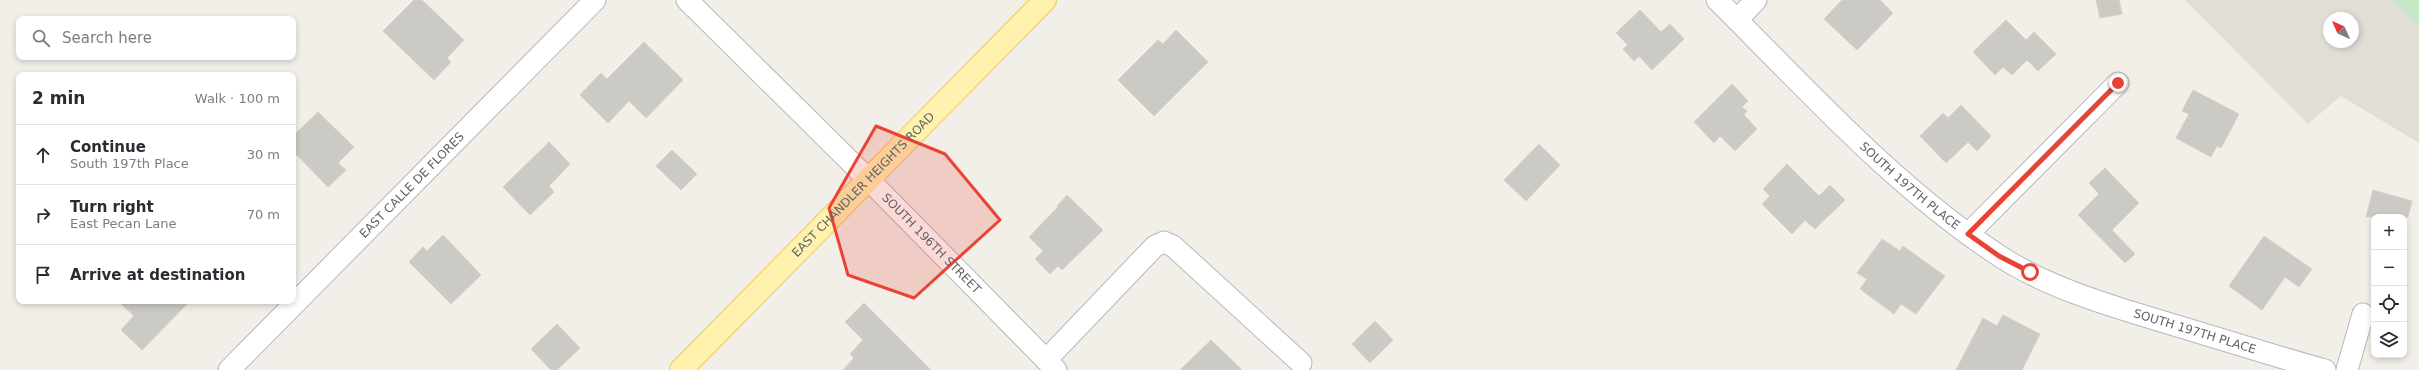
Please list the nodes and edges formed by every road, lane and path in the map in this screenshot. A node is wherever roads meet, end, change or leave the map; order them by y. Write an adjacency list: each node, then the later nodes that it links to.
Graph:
1 (595, 0): 10 (street, EAST CALLE DE FLORES)
2 (687, 0): 8 (street, SOUTH 196TH STREET)
3 (1045, 0): 8 (main road, EAST CHANDLER HEIGHTS ROAD)
4 (1717, 0): 6 (street, SOUTH 197TH PLACE)
5 (1756, 0): 6 (street)
6 (1737, 20): 9 (street, SOUTH 197TH PLACE)
7 (2118, 83): 9 (street)
8 (868, 179): 14 (street, SOUTH 196TH STREET); 16 (main road, EAST CHANDLER HEIGHTS ROAD)
9 (1968, 234): 17 (street, SOUTH 197TH PLACE)
10 (296, 302)
11 (294, 304): 15 (street, EAST CALLE DE FLORES)
12 (2363, 314): 18 (street)
13 (1301, 363): 14 (street)
14 (1051, 365)
15 (229, 370)
16 (681, 370)
17 (2324, 370)
18 (2347, 370)

